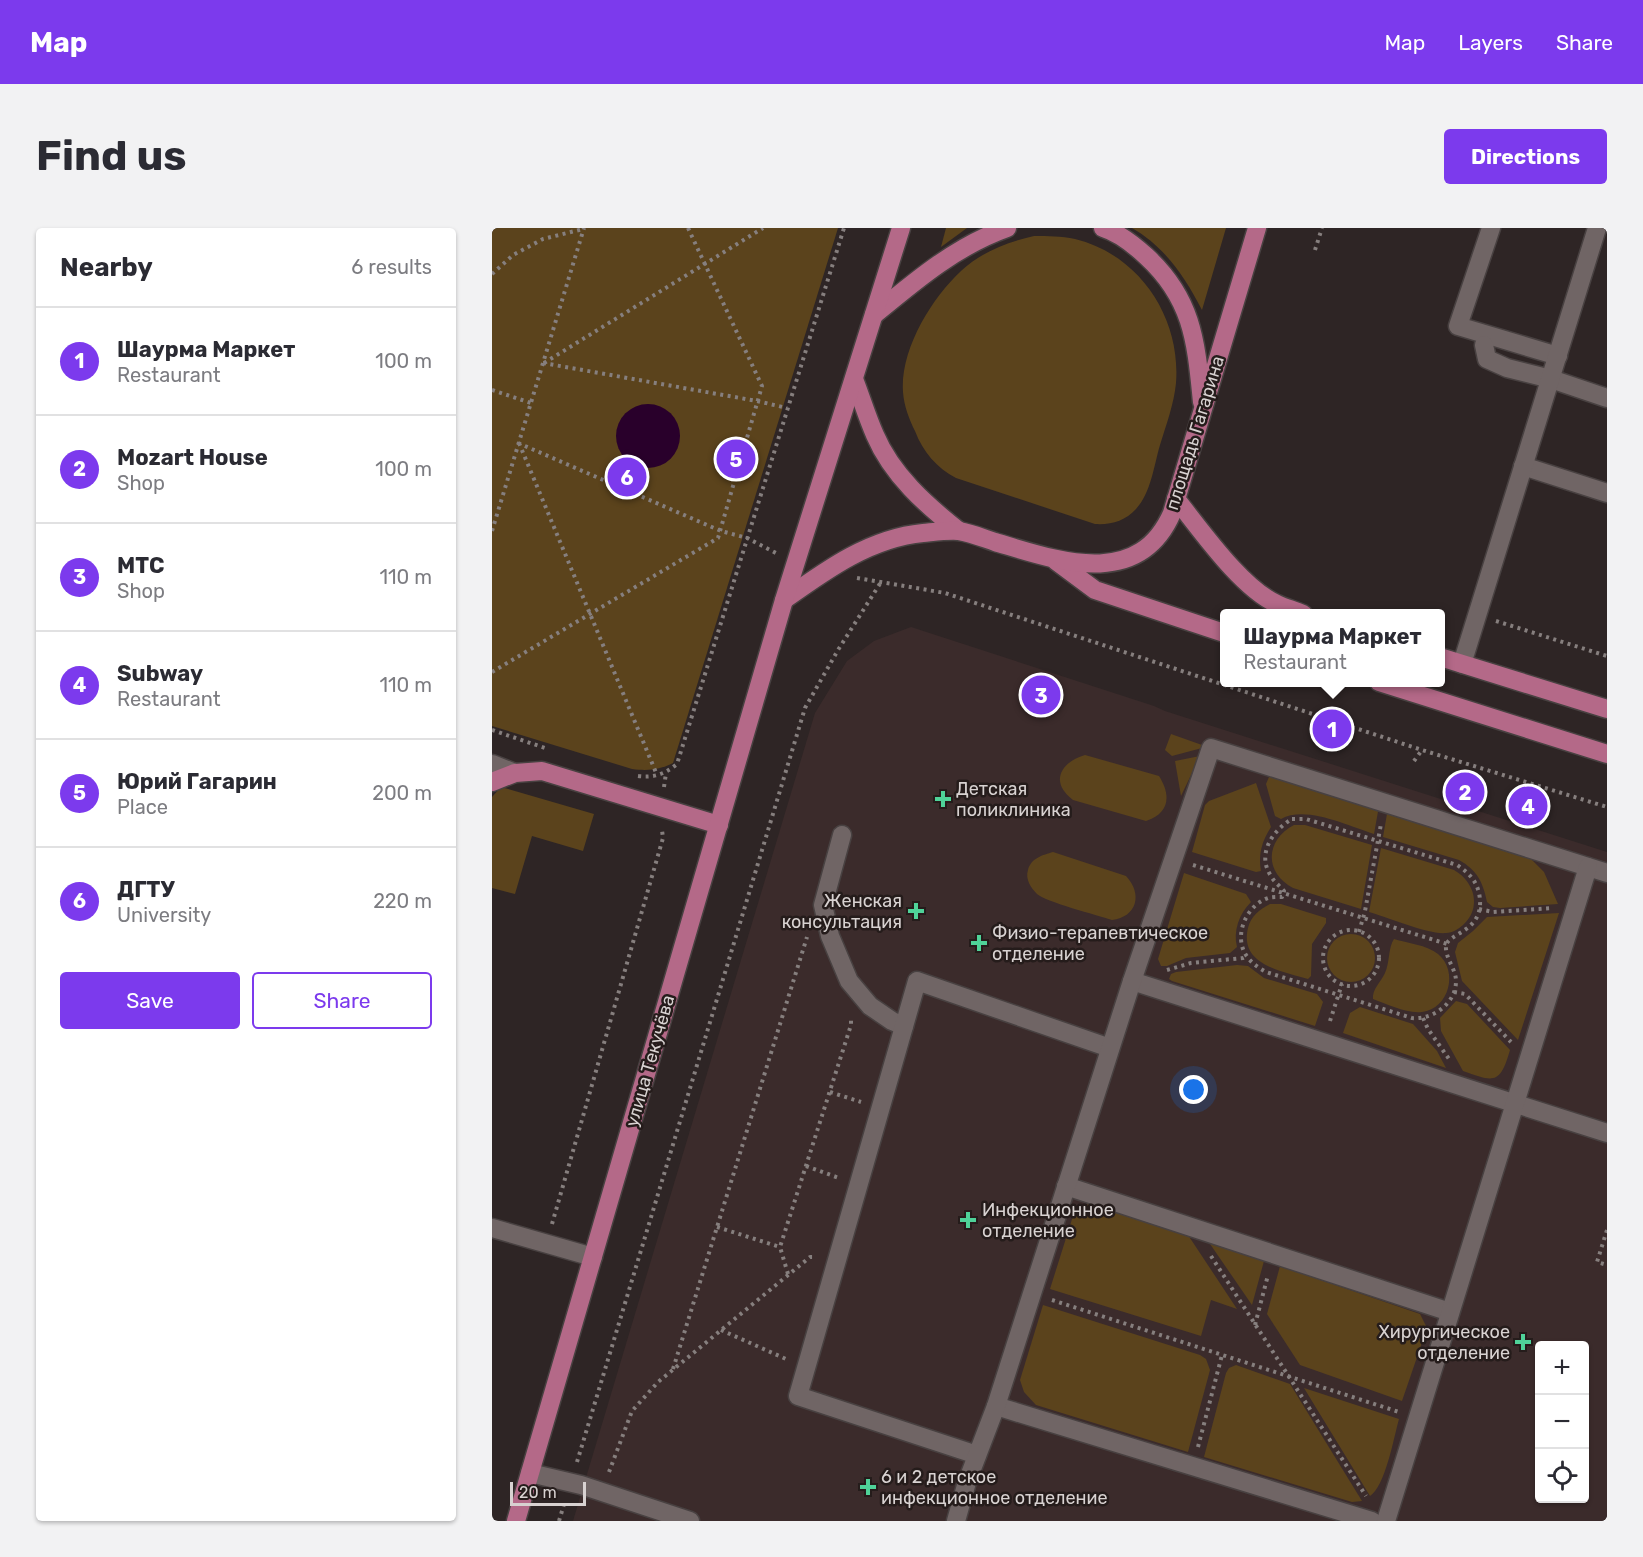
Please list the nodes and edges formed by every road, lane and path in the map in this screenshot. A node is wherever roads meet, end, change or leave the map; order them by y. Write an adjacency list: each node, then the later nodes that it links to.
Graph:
1 (688, 228): 13 (path)
2 (763, 228): 13 (path)
3 (844, 228): 25 (path)
4 (901, 228): 15 (main road)
5 (1007, 228): 15 (main road)
6 (1103, 228): 26 (main road)
7 (1257, 228): 26 (main road, площадь Гагарина)
8 (1322, 228): 12 (path)
9 (1491, 228): 17 (lane)
10 (1597, 228): 17 (lane)
11 (584, 229): 14 (path); 18 (path)
12 (1316, 250)
13 (705, 265): 18 (path); 23 (path)
14 (492, 274)
15 (874, 315): 19 (main road)
16 (1484, 345): 20 (lane)
17 (1558, 356): 20 (lane)
18 (543, 363): 23 (path); 24 (path)
19 (854, 379): 33 (main road, площадь Гагарина); 36 (main road, улица Текучёва)
20 (1551, 379): 22 (lane); 28 (lane)
21 (492, 390): 24 (path)
22 (1607, 398)
23 (758, 401): 25 (path); 32 (path)
24 (531, 403): 27 (path)
25 (787, 408): 34 (path)
26 (1203, 410): 30 (main road, площадь Гагарина)
27 (518, 442): 31 (path); 32 (path); 41 (path)
28 (1523, 466): 29 (lane); 42 (lane)
29 (1607, 493)
30 (1176, 500): 35 (main road, площадь Гагарина); 40 (main road)
31 (492, 531)
32 (721, 531): 34 (path); 41 (path)
33 (959, 531): 35 (main road, площадь Гагарина); 37 (main road, площадь Гагарина)
34 (747, 538): 36 (path); 59 (path)
35 (1054, 560): 43 (main road)
36 (796, 563): 39 (main road, улица Текучёва)
37 (823, 573): 38 (path); 39 (main road, площадь Гагарина)
38 (881, 582): 48 (path); 122 (path)
39 (784, 600): 66 (main road, улица Текучёва)
40 (1290, 609)
41 (591, 614): 47 (path); 61 (path)
42 (1477, 615): 44 (path); 46 (lane)
43 (1220, 632)
44 (1607, 656)
45 (1445, 659): 46 (main road)
46 (1462, 664): 51 (main road)
47 (492, 672)
48 (1220, 684)
49 (1231, 687): 54 (path)
50 (1395, 687): 55 (main road)
51 (1607, 709)
52 (492, 730): 53 (path)
53 (546, 749)
54 (1422, 750): 56 (path); 64 (path)
55 (1607, 754)
56 (1414, 761)
57 (492, 764): 58 (lane)
58 (515, 773): 62 (main road); 65 (main road)
59 (666, 773): 61 (path); 65 (path)
60 (634, 775): 61 (path)
61 (657, 775)
62 (492, 782)
63 (1385, 803): 68 (path); 69 (lane); 70 (lane)
64 (1607, 807)
65 (660, 809): 66 (main road); 102 (path)
66 (718, 825): 106 (main road, улица Текучёва)
67 (842, 835): 76 (lane)
68 (1378, 841): 72 (path); 73 (path); 75 (path)
69 (1172, 859): 72 (path); 81 (lane)
70 (1588, 867): 71 (lane); 74 (lane)
71 (1607, 873)
72 (1284, 894): 75 (path); 79 (path)
73 (1479, 909): 74 (path); 78 (path)
74 (1574, 910): 89 (lane)
75 (1363, 918): 77 (path); 78 (path)
76 (826, 919): 80 (lane); 98 (path)
77 (1359, 932): 82 (path); 82 (path)
78 (1447, 944): 83 (path)
79 (1246, 956): 81 (path); 84 (path)
80 (849, 981): 86 (lane); 91 (path)
81 (1140, 984): 87 (lane); 88 (lane)
82 (1342, 984): 84 (path)
83 (1454, 992): 85 (path); 89 (path)
84 (1339, 995): 85 (path); 87 (path)
85 (1423, 1018): 90 (path)
86 (904, 1026): 88 (lane); 93 (lane)
87 (1323, 1042): 90 (lane)
88 (1110, 1048): 97 (lane)
89 (1530, 1054): 92 (lane)
90 (1451, 1083): 92 (lane)
91 (830, 1092): 93 (path); 95 (path)
92 (1515, 1103): 94 (lane); 110 (lane)
93 (880, 1108): 96 (lane)
94 (1607, 1132)
95 (806, 1166): 96 (path); 103 (path)
96 (858, 1184): 105 (lane)
97 (1066, 1186): 99 (lane); 109 (lane)
98 (717, 1227): 103 (path); 115 (path)
99 (1192, 1227): 104 (lane); 111 (path)
100 (492, 1228): 102 (lane)
101 (1607, 1230): 107 (path)
102 (547, 1244): 106 (lane)
103 (780, 1247): 108 (path)
104 (1273, 1254): 110 (lane); 111 (path)
105 (838, 1256): 108 (path); 114 (lane)
106 (593, 1257): 121 (main road, улица Текучёва)
107 (1607, 1265)
108 (788, 1274): 112 (path)
109 (1032, 1294): 113 (path); 117 (lane)
110 (1450, 1312): 118 (lane)
111 (1255, 1325): 116 (path)
112 (721, 1330): 114 (path); 115 (path)
113 (1222, 1355): 116 (path); 120 (path)
114 (806, 1368): 119 (lane)
115 (673, 1369): 123 (path)
116 (1290, 1377): 118 (path); 124 (path)
117 (996, 1406): 119 (lane); 120 (lane)
118 (1418, 1418): 130 (lane)
119 (977, 1455): 128 (lane)
120 (1192, 1466): 129 (lane)
121 (530, 1473): 122 (lane); 125 (main road, улица Текучёва)
122 (571, 1483): 123 (lane); 126 (path)
123 (601, 1492): 127 (lane)
124 (1370, 1502)
125 (516, 1521)
126 (559, 1521)
127 (690, 1521)
128 (956, 1521)
129 (1372, 1521)
130 (1386, 1521)

